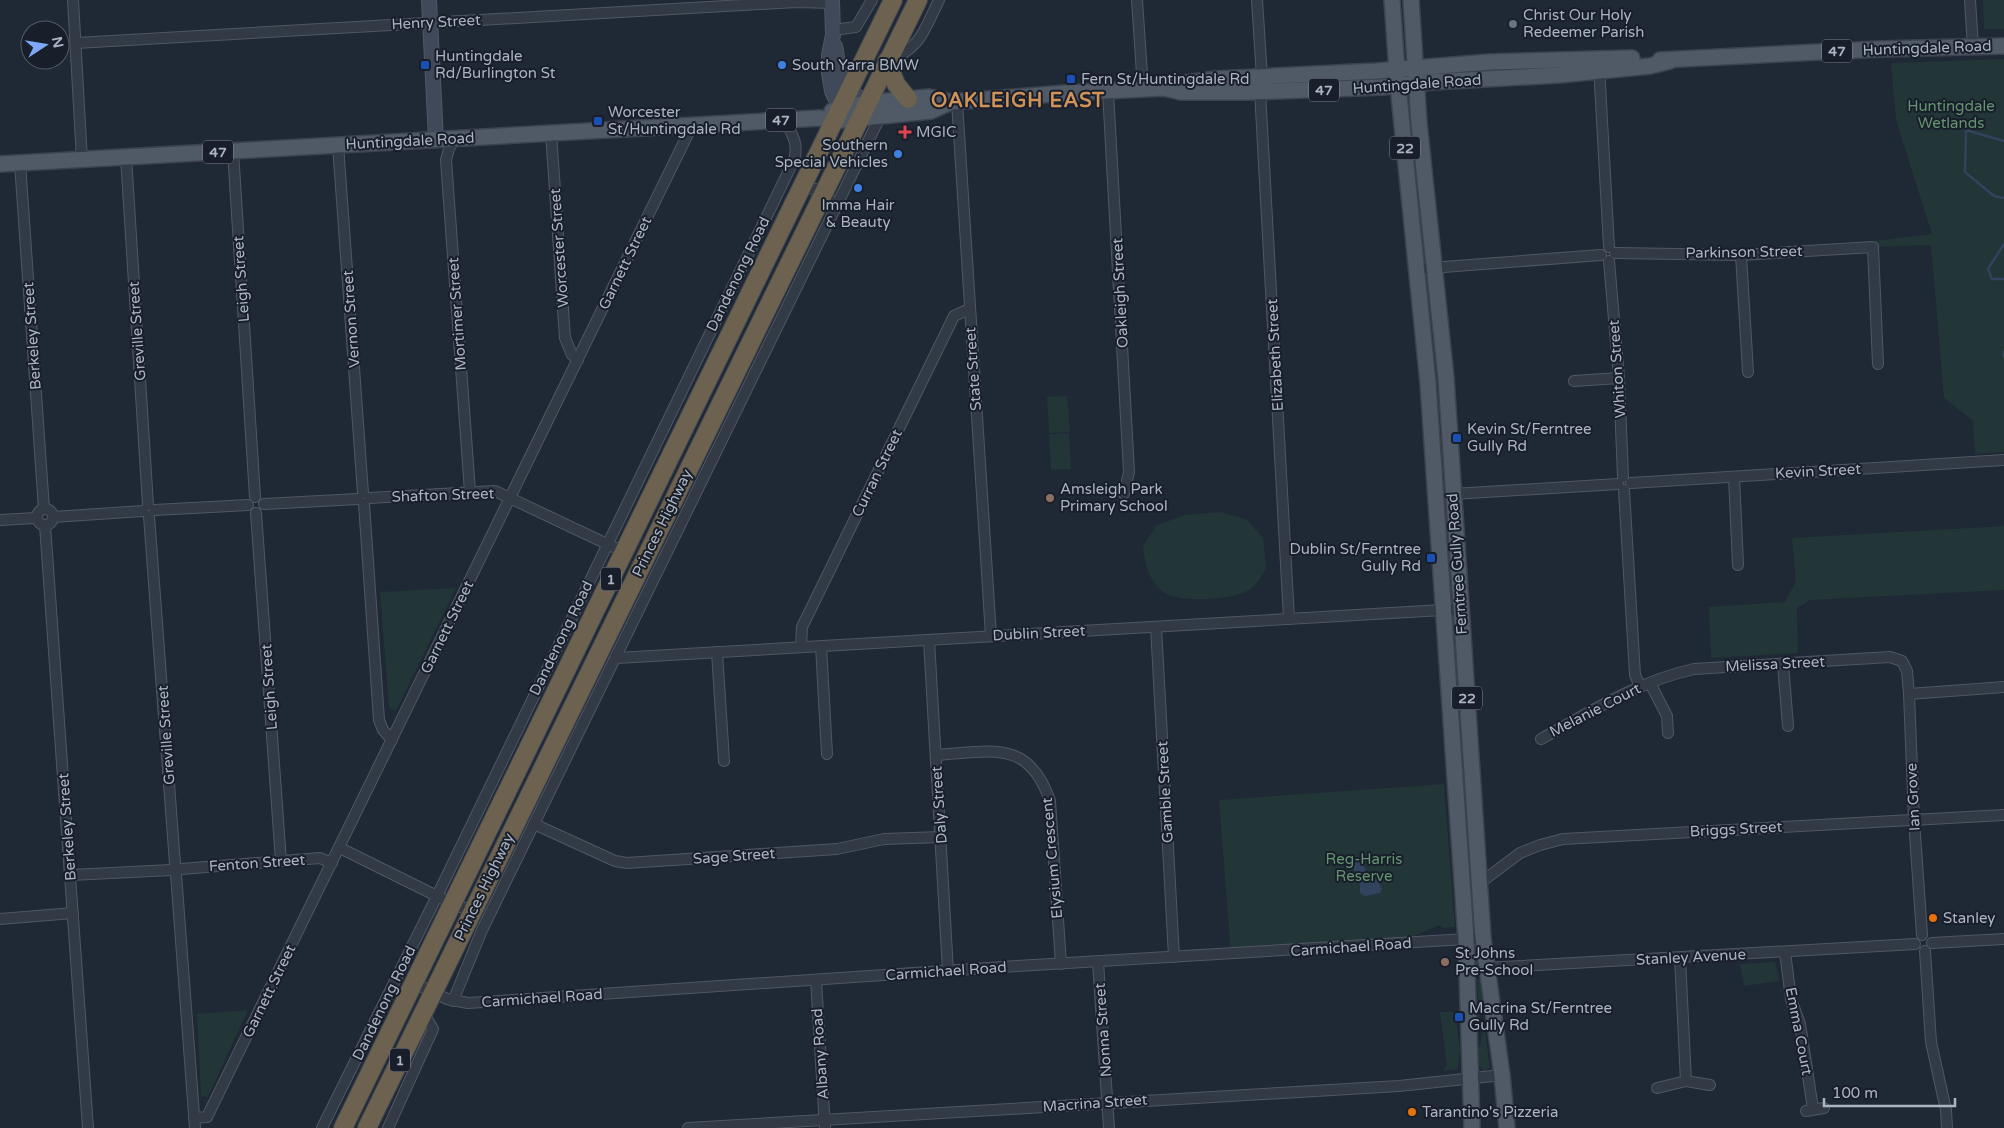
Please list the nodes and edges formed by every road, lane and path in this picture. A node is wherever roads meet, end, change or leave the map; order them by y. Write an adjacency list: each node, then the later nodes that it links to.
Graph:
1 (73, 0): 16 (street)
2 (429, 0): 14 (street)
3 (872, 0): 15 (street)
4 (918, 0): 19 (highway, Princes Highway / 1)
5 (939, 0): 19 (street)
6 (1137, 0): 26 (street)
7 (1257, 0): 24 (street, Elizabeth Street)
8 (1392, 0): 22 (main road, Ferntree Gully Road / 22)
9 (1411, 0): 21 (main road, Ferntree Gully Road / 22)
10 (1970, 0): 18 (street)
11 (800, 1): 12 (street, Henry Street); 14 (street, Henry Street)
12 (832, 1): 15 (street)
13 (890, 2): 27 (highway, Princes Highway / 1)
14 (430, 22): 16 (street, Henry Street); 39 (street)
15 (833, 33): 27 (street); 32 (street)
16 (76, 43): 43 (street)
17 (2004, 46): 18 (main road, Huntingdale Road / 47)
18 (1973, 47): 20 (main road, Huntingdale Road / 47)
19 (887, 61): 29 (highway); 31 (highway, Princes Highway / 1)
20 (1599, 65): 21 (main road, Huntingdale Road / 47); 23 (main road, Huntingdale Road / 47); 49 (street, Whiton Street)
21 (1415, 68): 22 (main road, Huntingdale Road / 47); 23 (main road, Ferntree Gully Road / 22)
22 (1397, 70): 24 (main road, Huntingdale Road / 47); 25 (main road, Ferntree Gully Road / 22)
23 (1416, 83): 25 (main road, Huntingdale Road / 47); 51 (main road, Ferntree Gully Road / 22)
24 (1261, 84): 25 (main road, Huntingdale Road / 47); 26 (main road, Huntingdale Road / 47); 84 (street, Elizabeth Street)
25 (1398, 85): 52 (main road, Ferntree Gully Road / 22)
26 (1143, 89): 28 (main road, Huntingdale Road / 47)
27 (848, 90): 31 (street); 32 (highway, Princes Highway / 1)
28 (1108, 91): 30 (main road, Huntingdale Road / 47); 64 (street, Oakleigh Street)
29 (908, 98): 30 (main road, Huntingdale Road / 47); 31 (main road, Huntingdale Road / 47)
30 (954, 102): 33 (main road, Huntingdale Road / 47); 53 (street, State Street)
31 (868, 103): 32 (main road, Huntingdale Road / 47); 34 (highway, Princes Highway / 1)
32 (831, 115): 34 (main road, Huntingdale Road / 47); 35 (main road, Huntingdale Road / 47); 46 (highway, Princes Highway / 1)
33 (880, 117): 34 (main road, Huntingdale Road / 47); 48 (street)
34 (860, 119): 47 (highway, Princes Highway / 1)
35 (785, 120): 36 (main road, Huntingdale Road / 47); 79 (street, Dandenong Road)
36 (687, 124): 37 (main road, Huntingdale Road / 47); 54 (street, Garnett Street)
37 (551, 132): 38 (main road, Huntingdale Road / 47); 54 (street, Worcester Street)
38 (455, 138): 39 (main road, Huntingdale Road / 47); 63 (street, Mortimer Street)
39 (436, 139): 40 (main road, Huntingdale Road / 47)
40 (338, 145): 41 (main road, Huntingdale Road / 47); 67 (street, Vernon Street)
41 (233, 151): 42 (main road, Huntingdale Road / 47); 66 (street, Leigh Street)
42 (126, 157): 43 (main road, Huntingdale Road / 47); 73 (street, Greville Street)
43 (82, 160): 44 (main road, Huntingdale Road / 47)
44 (20, 163): 45 (main road, Huntingdale Road / 47); 72 (street, Berkeley Street)
45 (0, 164)
46 (800, 189): 47 (street); 80 (highway, Princes Highway / 1)
47 (824, 193): 48 (street); 62 (highway, Princes Highway / 1)
48 (835, 209): 69 (street)
49 (1608, 254): 50 (street, Parkinson Street); 51 (street, Parkinson Street); 57 (street, Whiton Street)
50 (1741, 255): 55 (street, Parkinson Street); 56 (street)
51 (1435, 268): 52 (street, Parkinson Street); 65 (main road, Ferntree Gully Road / 22)
52 (1417, 269): 83 (main road, Ferntree Gully Road / 22)
53 (969, 309): 86 (street, State Street); 89 (street, Curran Street)
54 (578, 360): 68 (street, Garnett Street)
55 (1878, 364)
56 (1748, 372)
57 (1619, 378): 58 (street); 61 (street, Whiton Street)
58 (1574, 381)
59 (2004, 460): 60 (street, Kevin Street)
60 (1734, 476): 61 (street, Kevin Street); 81 (street)
61 (1624, 484): 65 (street, Kevin Street); 94 (street, Whiton Street)
62 (678, 489): 69 (street); 116 (highway, Princes Highway / 1)
63 (470, 492): 67 (street, Shafton Street); 68 (street, Shafton Street)
64 (1124, 494)
65 (1452, 494): 82 (main road, Ferntree Gully Road / 22)
66 (255, 497): 70 (street); 71 (street)
67 (364, 498): 70 (street, Shafton Street); 100 (street, Vernon Street)
68 (510, 498): 79 (street, Shafton Street); 100 (street, Garnett Street)
69 (694, 498): 91 (street)
70 (264, 504): 74 (street)
71 (248, 505): 73 (street); 74 (street)
72 (44, 509): 75 (street); 76 (street)
73 (149, 511): 75 (street); 111 (street, Greville Street)
74 (256, 513): 109 (street, Leigh Street)
75 (53, 516): 78 (street)
76 (36, 518): 77 (street); 78 (street)
77 (0, 520)
78 (45, 525): 112 (street, Berkeley Street)
79 (606, 545): 80 (street, Shafton Street); 114 (street, Dandenong Road)
80 (624, 552): 115 (highway, Princes Highway / 1)
81 (1738, 564)
82 (1460, 609): 83 (street, Dublin Street); 113 (main road, Ferntree Gully Road / 22)
83 (1444, 611): 84 (street, Dublin Street); 121 (main road, Ferntree Gully Road / 22)
84 (1289, 619): 85 (street, Dublin Street)
85 (1156, 627): 86 (street, Dublin Street); 126 (street, Gamble Street)
86 (990, 636): 87 (street, Dublin Street)
87 (929, 640): 88 (street, Dublin Street); 102 (street, Daly Street)
88 (821, 646): 89 (street, Dublin Street); 101 (street)
89 (801, 647): 90 (street, Dublin Street)
90 (717, 652): 91 (street, Dublin Street); 103 (street)
91 (617, 658): 106 (street)
92 (1902, 661): 93 (street, Melissa Street); 96 (street, Ian Grove)
93 (1783, 664): 94 (street, Melissa Street); 97 (street)
94 (1645, 684): 98 (street, Whiton Street); 99 (street, Melanie Court)
95 (2004, 687): 96 (street)
96 (1909, 694): 105 (street, Ian Grove)
97 (1788, 726)
98 (1668, 733)
99 (1541, 739)
100 (392, 740): 108 (street, Garnett Street)
101 (827, 754)
102 (936, 756): 107 (street, Daly Street); 129 (street, Elysium Crescent)
103 (724, 761)
104 (2004, 815): 105 (street, Briggs Street)
105 (1914, 820): 113 (street, Briggs Street); 119 (street, Ian Grove)
106 (534, 824): 107 (street, Sage Street); 136 (street)
107 (941, 837): 132 (street, Daly Street)
108 (340, 848): 110 (street, Garnett Street); 114 (street)
109 (282, 861): 110 (street, Fenton Street); 111 (street, Fenton Street)
110 (332, 863): 145 (street, Garnett Street)
111 (176, 869): 112 (street, Fenton Street); 145 (street, Greville Street)
112 (71, 875): 117 (street, Berkeley Street)
113 (1480, 883): 120 (main road, Ferntree Gully Road / 22)
114 (437, 896): 115 (street); 148 (street, Dandenong Road)
115 (453, 904): 116 (street); 134 (highway, Princes Highway / 1)
116 (472, 911): 135 (highway, Princes Highway / 1)
117 (73, 914): 118 (street); 147 (street, Berkeley Street)
118 (0, 919)
119 (1922, 935): 123 (street); 124 (street)
120 (1483, 938): 121 (street, Carmichael Road); 130 (main road, Ferntree Gully Road / 22)
121 (1466, 939): 126 (street, Carmichael Road); 131 (main road, Ferntree Gully Road / 22)
122 (2004, 939): 124 (street)
123 (1915, 944): 124 (street); 125 (street, Stanley Avenue)
124 (1928, 947): 156 (street)
125 (1785, 952): 127 (street, Stanley Avenue); 144 (street, Emma Court)
126 (1174, 957): 128 (street, Carmichael Road)
127 (1680, 958): 130 (street, Stanley Avenue); 140 (street)
128 (1098, 962): 129 (street, Carmichael Road); 143 (street, Nonna Street)
129 (1061, 964): 132 (street, Carmichael Road)
130 (1486, 968): 131 (street, Stanley Avenue); 138 (main road, Ferntree Gully Road / 22)
131 (1467, 969): 139 (main road, Ferntree Gully Road / 22)
132 (948, 971): 133 (street, Carmichael Road)
133 (816, 980): 136 (street, Carmichael Road); 146 (street, Albany Road)
134 (414, 983): 135 (street, Carmichael Road); 149 (highway, Princes Highway / 1)
135 (433, 992): 136 (street, Carmichael Road); 137 (highway, Princes Highway / 1)
136 (453, 1001)
137 (423, 1012): 150 (highway, Princes Highway / 1); 151 (street)
138 (1502, 1075): 139 (street, Macrina Street); 155 (main road, Ferntree Gully Road / 22)
139 (1472, 1078): 143 (street, Macrina Street); 154 (main road, Ferntree Gully Road / 22)
140 (1686, 1081): 141 (street); 142 (street)
141 (1710, 1085)
142 (1658, 1088)
143 (1107, 1102): 146 (street, Macrina Street); 153 (street, Nonna Street)
144 (1824, 1108)
145 (195, 1123)
146 (825, 1124): 152 (street, Macrina Street)
147 (88, 1128)
148 (322, 1128)
149 (343, 1128)
150 (367, 1128)
151 (388, 1128)
152 (688, 1128)
153 (1109, 1128)
154 (1472, 1128)
155 (1507, 1128)
156 (1947, 1128)

